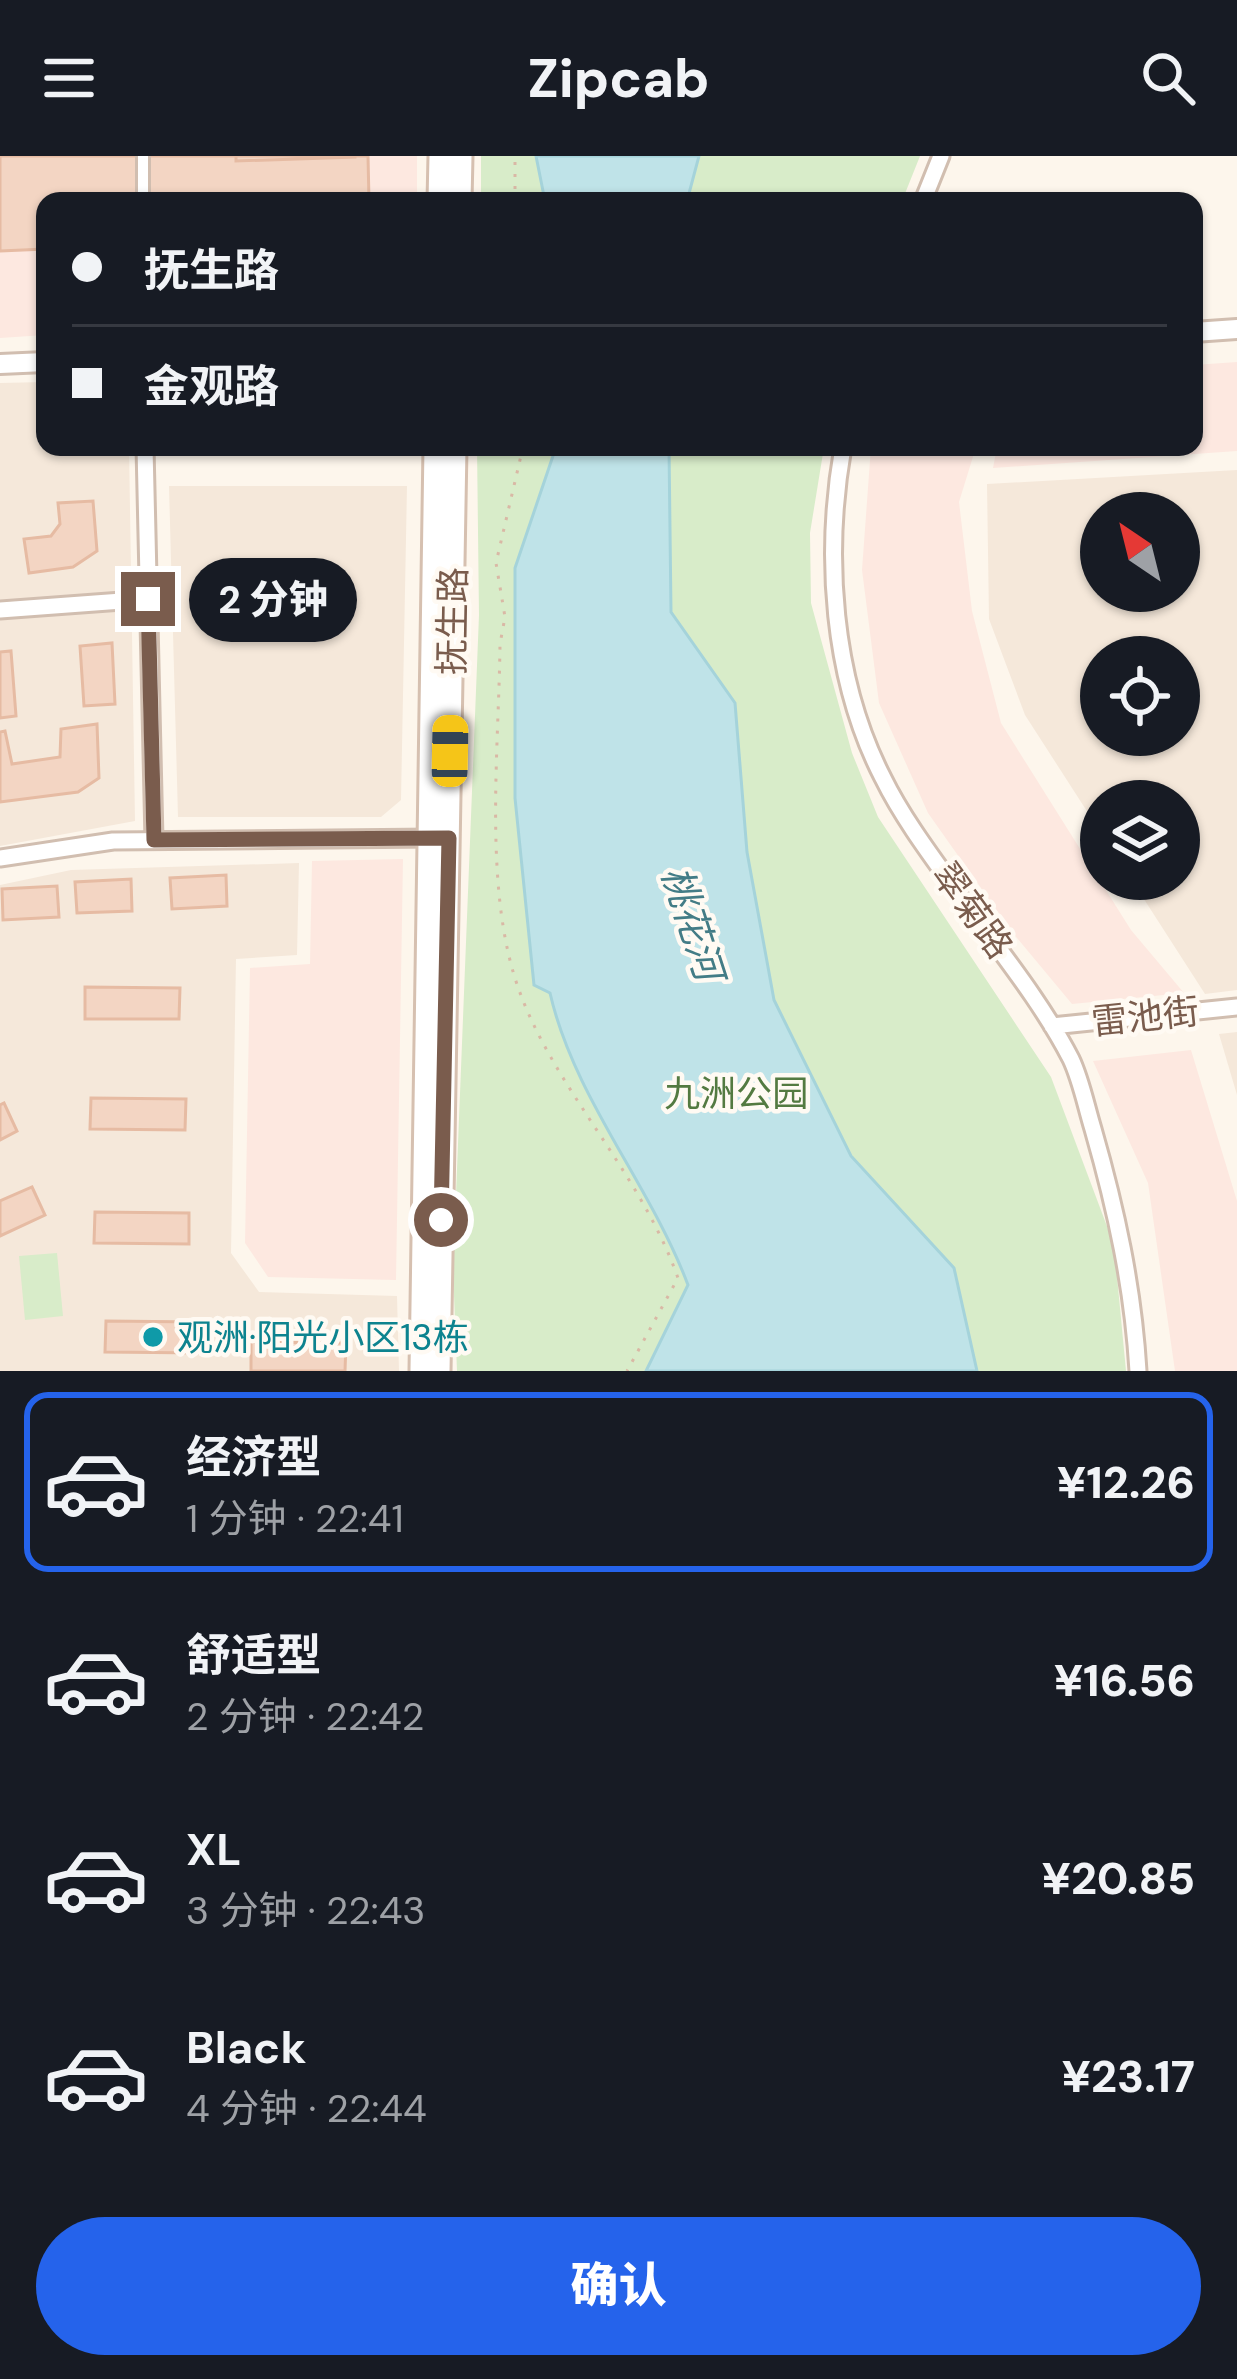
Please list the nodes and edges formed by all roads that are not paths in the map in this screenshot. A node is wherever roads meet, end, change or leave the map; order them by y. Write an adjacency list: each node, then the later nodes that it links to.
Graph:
1 (143, 156): 5 (street)
2 (440, 156): 6 (main road)
3 (461, 156): 7 (main road)
4 (941, 156): 8 (street)
5 (143, 192)
6 (439, 192)
7 (460, 192)
8 (927, 192)
9 (1237, 329): 10 (street)
10 (1203, 331)
11 (36, 362): 12 (street)
12 (0, 364)
13 (145, 456): 17 (street)
14 (435, 456): 19 (main road, 抚生路)
15 (454, 456): 19 (main road, 抚生路)
16 (841, 456): 23 (street, 翠菊路)
17 (148, 599): 18 (street); 20 (street)
18 (0, 610)
19 (439, 838): 20 (street); 24 (main road, 抚生路); 25 (main road, 抚生路)
20 (154, 840): 21 (street)
21 (0, 858)
22 (1237, 1007): 23 (street, 雷池街)
23 (1052, 1026): 26 (street, 翠菊路)
24 (421, 1371)
25 (439, 1371)
26 (1138, 1371)

